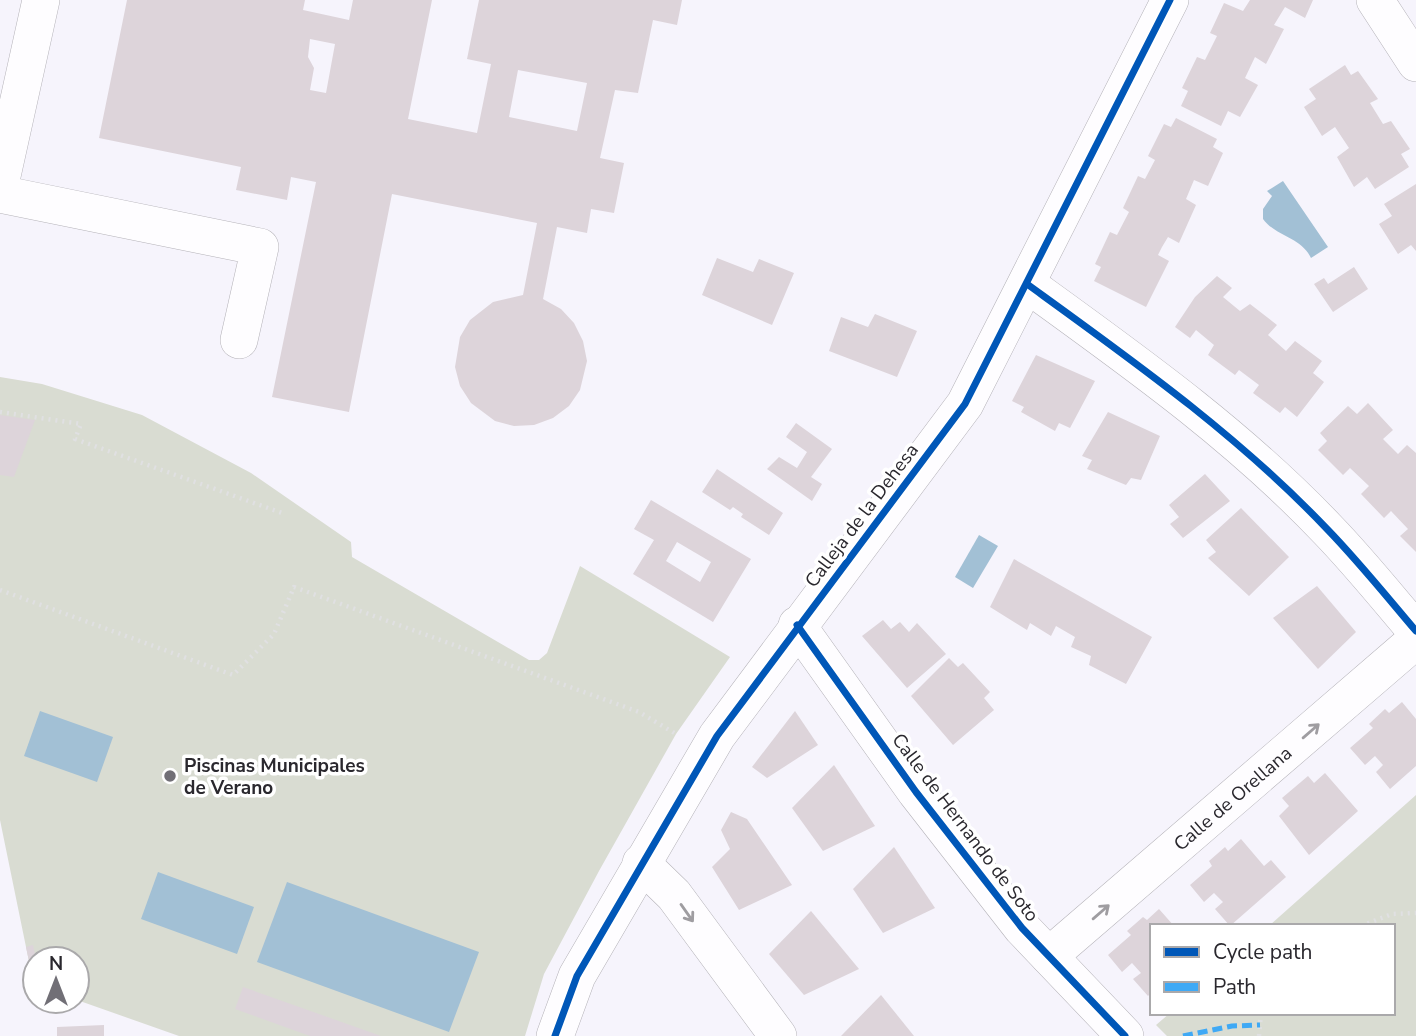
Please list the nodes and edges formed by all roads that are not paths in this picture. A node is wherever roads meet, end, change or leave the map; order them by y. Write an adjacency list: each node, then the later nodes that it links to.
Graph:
1 (41, 0): 5 (street)
2 (1170, 0): 7 (street, Calleja de la Dehesa)
3 (1375, 0): 4 (street)
4 (1416, 63)
5 (0, 185)
6 (0, 194): 8 (street)
7 (1027, 284): 9 (street, Calleja de la Dehesa); 10 (street)
8 (239, 340)
9 (797, 625): 12 (street, Calleja de la Dehesa); 13 (street, Calle de Hernando de Soto)
10 (1416, 631)
11 (1416, 640): 13 (street, Calle de Orellana, one-way to 11)
12 (641, 863): 14 (street, Calleja de la Dehesa); 15 (street, one-way to 15)
13 (1049, 956): 16 (street, Calle de Hernando de Soto)
14 (555, 1036)
15 (778, 1036)
16 (1125, 1036)

